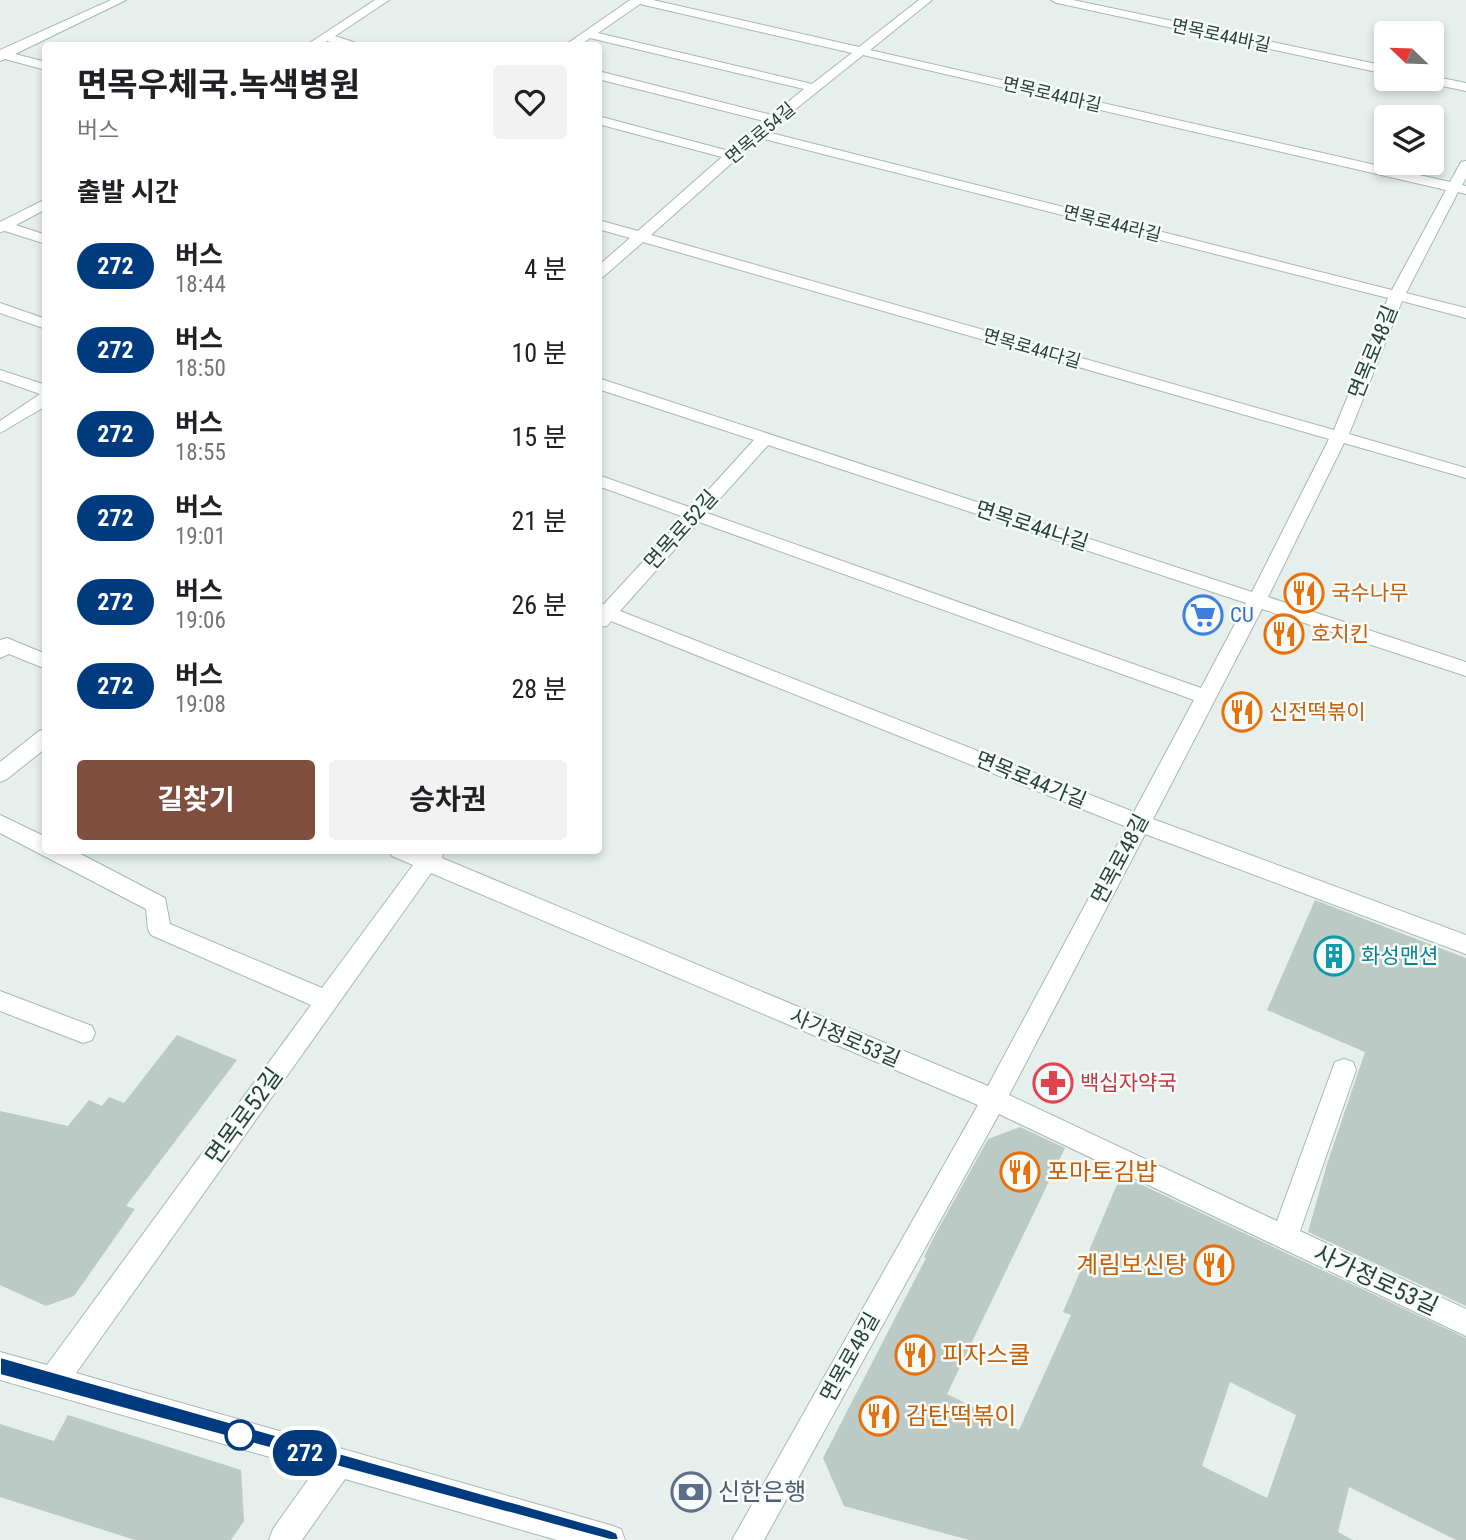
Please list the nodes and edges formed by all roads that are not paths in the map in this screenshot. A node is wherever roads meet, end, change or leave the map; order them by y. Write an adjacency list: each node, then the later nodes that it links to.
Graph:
1 (120, 0): 12 (street)
2 (383, 0): 7 (street)
3 (638, 0): 6 (street); 11 (street, 면목로44마길)
4 (926, 0): 11 (street, 면목로54길)
5 (1057, 0): 14 (street, 면목로44바길)
6 (588, 34): 10 (street); 18 (street)
7 (326, 37): 8 (street); 9 (street)
8 (318, 42)
9 (344, 42)
10 (576, 42)
11 (863, 50): 18 (street, 면목로54길); 24 (street, 면목로44마길)
12 (1, 55): 13 (street)
13 (42, 65)
14 (1374, 67)
15 (602, 76): 19 (street)
16 (1444, 82): 17 (street)
17 (1466, 87)
18 (814, 88): 19 (street, 면목로54길)
19 (775, 120): 21 (street, 면목로54길)
20 (602, 121): 22 (street)
21 (757, 134): 22 (street, 면목로54길); 31 (street, 면목로44라길)
22 (732, 156): 28 (street, 면목로54길)
23 (1466, 164): 24 (street, 면목로48길)
24 (1460, 188): 31 (street, 면목로48길)
25 (42, 205): 27 (street)
26 (602, 225): 28 (street, 면목로44다길)
27 (2, 227): 29 (street)
28 (642, 236): 30 (street, 면목로54길); 40 (street, 면목로44다길)
29 (42, 239)
30 (602, 271)
31 (1397, 295): 33 (street, 면목로44라길); 40 (street, 면목로48길)
32 (0, 308): 34 (street)
33 (1466, 313)
34 (42, 323)
35 (0, 375): 37 (street)
36 (602, 384): 41 (street, 면목로44나길)
37 (42, 390)
38 (42, 401): 39 (street)
39 (0, 428)
40 (1339, 436): 42 (street, 면목로44다길); 45 (street, 면목로48길)
41 (765, 438): 44 (street, 면목로52길); 45 (street, 면목로44나길)
42 (1466, 473)
43 (602, 481): 44 (street)
44 (695, 515): 46 (street, 면목로52길); 51 (street)
45 (1257, 600): 50 (street, 면목로44나길); 51 (street, 면목로48길)
46 (602, 614)
47 (602, 615): 54 (street, 면목로44가길)
48 (0, 651): 49 (street)
49 (42, 660)
50 (1466, 669)
51 (1206, 697): 54 (street, 면목로48길)
52 (42, 739): 53 (street)
53 (0, 774)
54 (1140, 823): 59 (street, 면목로44가길); 64 (street, 면목로48길)
55 (0, 824): 56 (street)
56 (42, 845)
57 (61, 854): 61 (street)
58 (431, 856): 61 (street, 면목로52길); 64 (street, 사가정로53길)
59 (1466, 945)
60 (0, 1001): 62 (street)
61 (327, 1001): 68 (street, 면목로52길)
62 (83, 1033)
63 (1344, 1070): 65 (street)
64 (994, 1100): 65 (street, 사가정로53길); 72 (street, 면목로48길)
65 (1285, 1237): 66 (street, 사가정로53길)
66 (1466, 1323)
67 (0, 1366): 68 (street)
68 (53, 1381): 69 (street)
69 (338, 1462): 70 (street); 71 (street)
70 (284, 1540)
71 (610, 1540)
72 (747, 1540)

